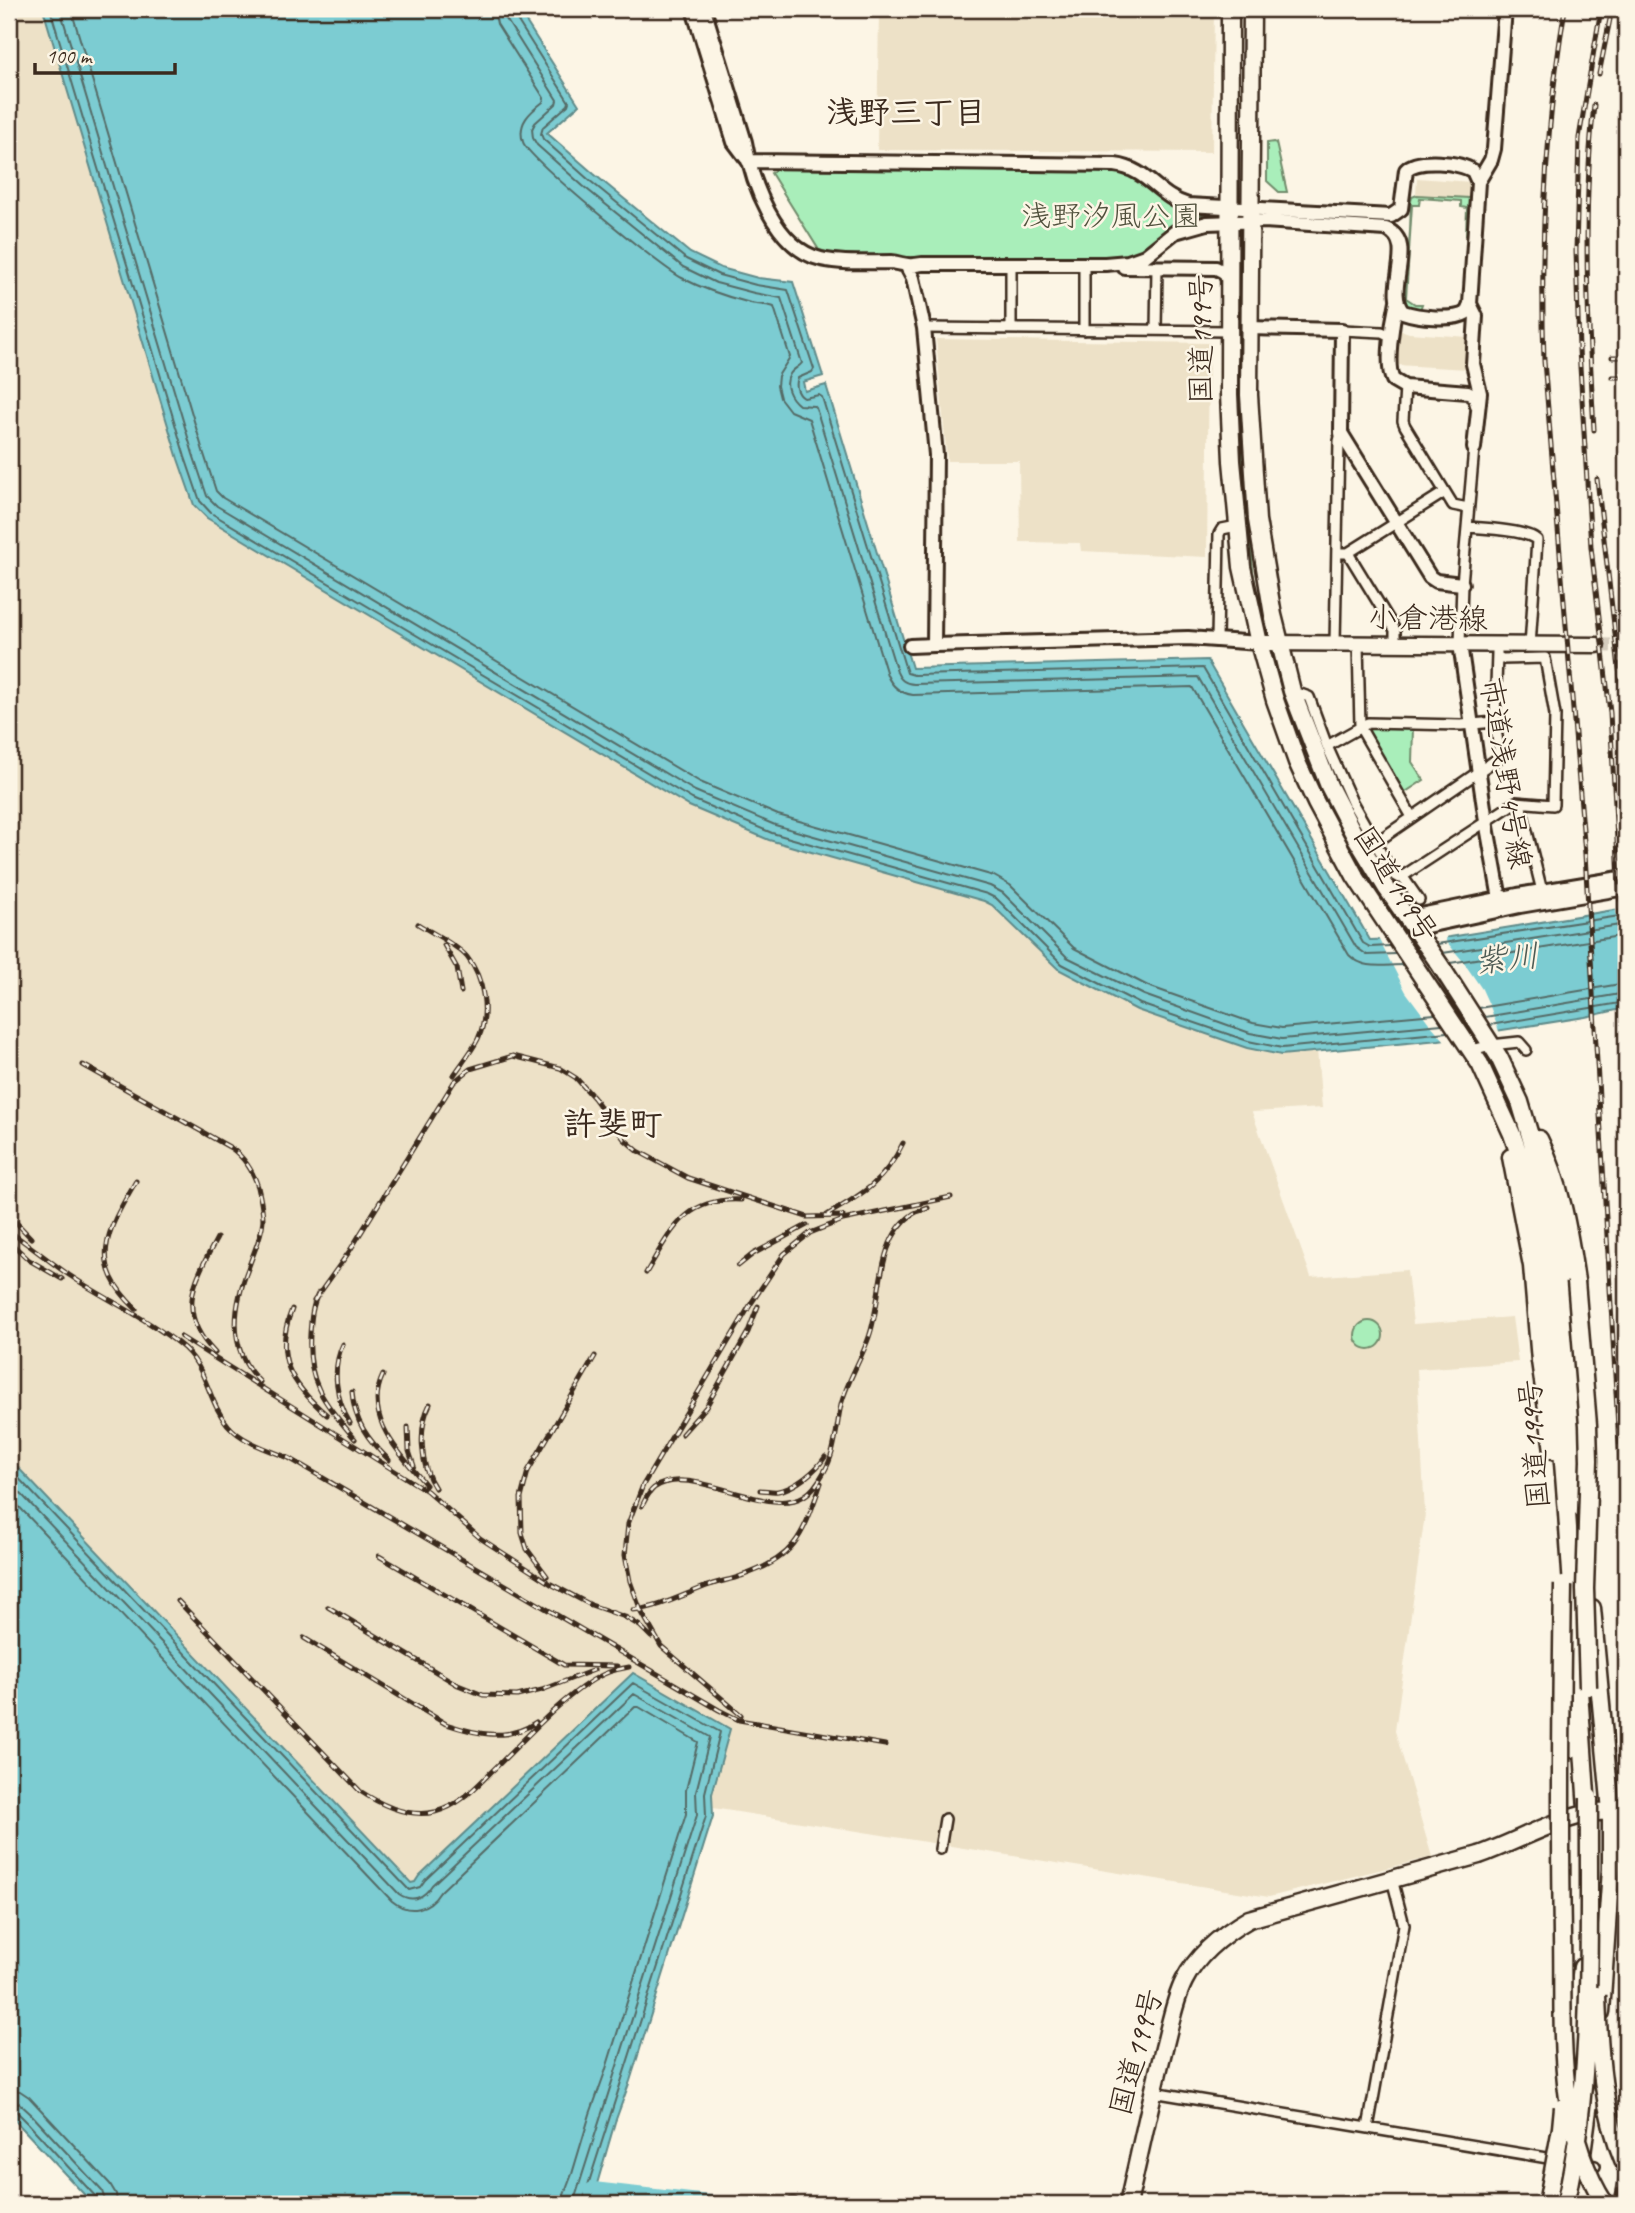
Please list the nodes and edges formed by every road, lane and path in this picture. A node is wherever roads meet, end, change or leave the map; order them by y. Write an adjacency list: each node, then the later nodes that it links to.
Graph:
1 (693, 9): 9 (street)
2 (704, 9): 9 (street)
3 (1230, 9): 7 (highway, 国道199号)
4 (1239, 9): 7 (highway)
5 (1252, 9): 13 (highway, 国道199号)
6 (1504, 9): 8 (street)
7 (1231, 112): 12 (highway, 国道199号)
8 (1494, 149): 10 (street); 11 (street)
9 (748, 161): 12 (street); 17 (street)
10 (1467, 167): 11 (street); 13 (street)
11 (1478, 182): 21 (street)
12 (1229, 214): 13 (street); 14 (street); 19 (highway, 国道199号)
13 (1249, 214): 20 (street); 23 (highway, 国道199号)
14 (1115, 263): 16 (street); 18 (street)
15 (1011, 264): 16 (street); 17 (street); 24 (street)
16 (1084, 264): 25 (street)
17 (907, 267): 22 (street)
18 (1157, 267): 19 (street); 26 (street)
19 (1229, 281): 28 (highway, 国道199号)
20 (1397, 301): 21 (street); 29 (street)
21 (1470, 304): 31 (street)
22 (923, 328): 24 (street); 49 (street)
23 (1248, 328): 27 (street); 44 (highway, 国道199号)
24 (1011, 329): 25 (street)
25 (1084, 330): 26 (street)
26 (1156, 330): 28 (street)
27 (1342, 330): 29 (street); 32 (street)
28 (1228, 331): 37 (highway, 国道199号)
29 (1392, 337): 30 (street)
30 (1405, 387): 31 (street); 34 (street)
31 (1475, 397): 33 (street)
32 (1341, 433): 36 (street); 39 (street)
33 (1474, 447): 35 (street)
34 (1445, 492): 35 (street); 36 (street)
35 (1468, 508): 38 (street)
36 (1397, 523): 40 (street); 41 (street)
37 (1237, 526): 42 (street); 43 (highway, 国道199号)
38 (1467, 527): 41 (street); 52 (street)
39 (1337, 553): 40 (street); 45 (street)
40 (1348, 553): 47 (street)
41 (1462, 584): 48 (street)
42 (1217, 639): 43 (street); 49 (street)
43 (1259, 643): 44 (main road, 小倉港線); 73 (highway, 国道199号)
44 (1280, 643): 45 (main road, 小倉港線); 54 (highway, 国道199号)
45 (1335, 643): 46 (main road, 小倉港線)
46 (1358, 643): 47 (main road, 小倉港線); 59 (street)
47 (1395, 643): 48 (main road, 小倉港線)
48 (1460, 644): 53 (main road, 小倉港線); 58 (street, 市道浅野4号線)
49 (934, 645): 51 (street)
50 (1597, 645): 52 (main road, 小倉港線)
51 (910, 646)
52 (1530, 646): 53 (main road, 小倉港線)
53 (1498, 651): 57 (street); 62 (street)
54 (1292, 691): 55 (street); 56 (highway, 国道199号)
55 (1312, 703): 56 (street); 60 (street)
56 (1300, 715): 65 (highway, 国道199号)
57 (1495, 722): 58 (street); 61 (street)
58 (1473, 724): 59 (street); 61 (street, 市道浅野4号線)
59 (1360, 727): 60 (street); 63 (street)
60 (1327, 746): 65 (street)
61 (1479, 772): 63 (street); 64 (street, 市道浅野4号線)
62 (1520, 803): 64 (street); 70 (street)
63 (1412, 817): 66 (street)
64 (1486, 821): 67 (street); 72 (street, 市道浅野4号線)
65 (1361, 833): 66 (street); 73 (highway, 国道199号)
66 (1375, 843): 67 (street)
67 (1403, 877): 71 (street)
68 (1626, 877): 70 (street)
69 (1626, 888): 72 (street)
70 (1542, 891): 72 (street)
71 (1419, 900)
72 (1501, 904): 73 (street)
73 (1405, 931): 74 (highway, 国道199号); 75 (highway, 国道199号)
74 (1488, 1040): 75 (street); 76 (street); 77 (highway, 国道199号)
75 (1468, 1044): 78 (highway, 国道199号)
76 (1526, 1050)
77 (1520, 1102): 80 (highway, bridge); 81 (highway, 国道199号)
78 (1502, 1108): 79 (highway); 80 (highway, 国道199号)
79 (1563, 1586): 92 (highway, bridge); 95 (highway, bridge)
80 (1588, 1805): 81 (highway, 国道199号); 84 (highway, 国道199号); 87 (highway, 国道199号); 89 (highway, bridge); 93 (highway, bridge)
81 (1611, 1811): 88 (highway, 国道199号)
82 (945, 1819): 83 (street)
83 (940, 1849)
84 (1392, 1879): 85 (highway, 国道199号); 86 (street)
85 (1153, 2092): 86 (street); 90 (highway, 国道199号)
86 (1368, 2128): 87 (street)
87 (1552, 2160): 88 (street); 91 (highway, 国道199号)
88 (1588, 2165): 94 (highway, 国道199号)
89 (1626, 2167)
90 (1128, 2204)
91 (1541, 2204)
92 (1547, 2204)
93 (1565, 2204)
94 (1572, 2204)
95 (1605, 2204)

